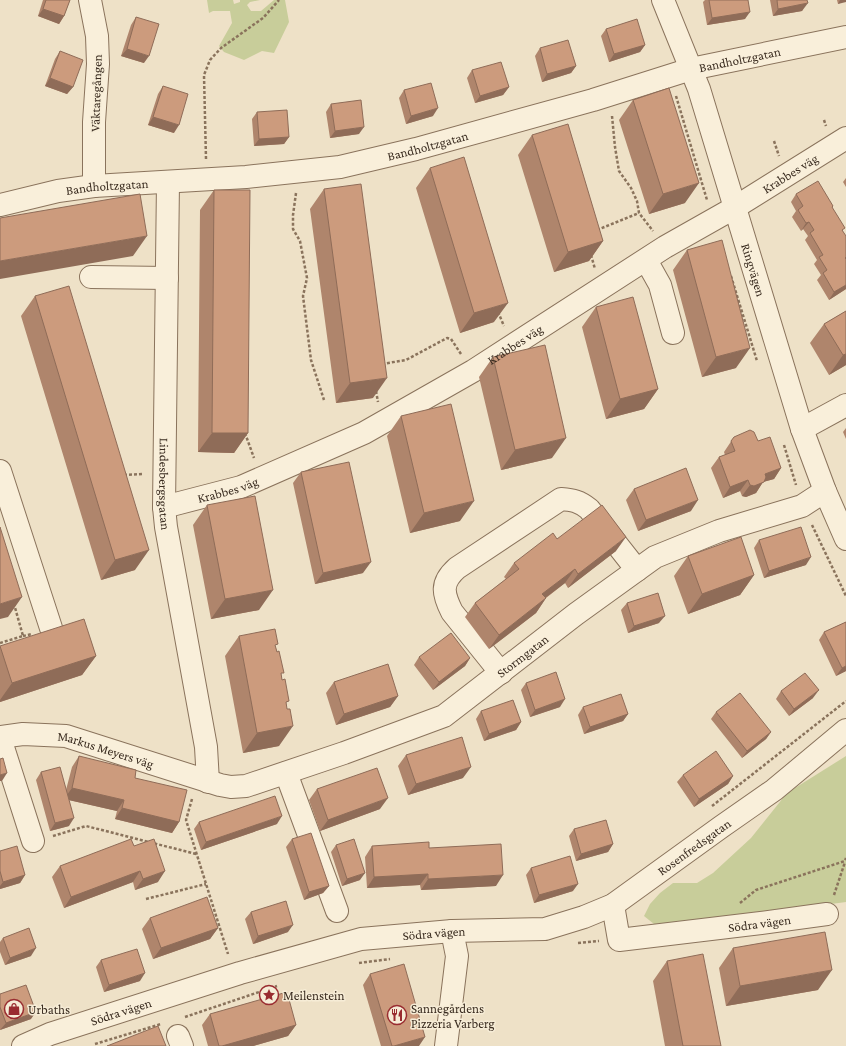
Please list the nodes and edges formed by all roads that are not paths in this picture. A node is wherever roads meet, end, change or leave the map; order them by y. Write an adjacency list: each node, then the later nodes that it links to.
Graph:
1 (90, 0): 7 (street, Väktaregången)
2 (663, 0): 4 (street, Ringvägen)
3 (846, 37): 4 (street, Bandholtzgatan)
4 (691, 69): 6 (street, Bandholtzgatan); 9 (street, Ringvägen)
5 (846, 138): 9 (street, Krabbes väg)
6 (168, 182): 7 (street, Bandholtzgatan); 12 (street, Lindesbergsgatan)
7 (94, 186): 8 (street, Bandholtzgatan)
8 (0, 205)
9 (734, 208): 10 (street, Krabbes väg); 19 (street, Ringvägen)
10 (646, 260): 13 (street, Krabbes väg); 16 (street)
11 (91, 277): 12 (street)
12 (166, 278): 22 (street, Lindesbergsgatan)
13 (607, 285): 14 (street); 15 (street, Krabbes väg)
14 (619, 303)
15 (537, 330): 17 (street); 22 (street, Krabbes väg)
16 (673, 333)
17 (543, 352)
18 (846, 405): 19 (street)
19 (802, 429): 21 (street, Ringvägen)
20 (0, 471): 25 (street)
21 (825, 491): 23 (street, Ringvägen); 24 (street, Stormgatan)
22 (164, 507): 31 (street, Lindesbergsgatan)
23 (846, 539)
24 (637, 570): 26 (street, Stormgatan); 26 (street)
25 (51, 628)
26 (501, 673): 30 (street, Stormgatan)
27 (846, 730): 32 (street, Rosenfredsgatan)
28 (0, 738): 31 (street, Markus Meyers väg); 33 (street)
29 (846, 745): 32 (street, Rosenfredsgatan)
30 (286, 773): 31 (street, Stormgatan); 35 (street)
31 (208, 782)
32 (774, 790): 34 (street, Rosenfredsgatan)
33 (33, 841)
34 (614, 905): 36 (street, Södra vägen); 37 (street, Södra vägen)
35 (337, 910)
36 (827, 914)
37 (452, 931): 38 (street, Södra vägen); 39 (street)
38 (23, 1046)
39 (446, 1046)

